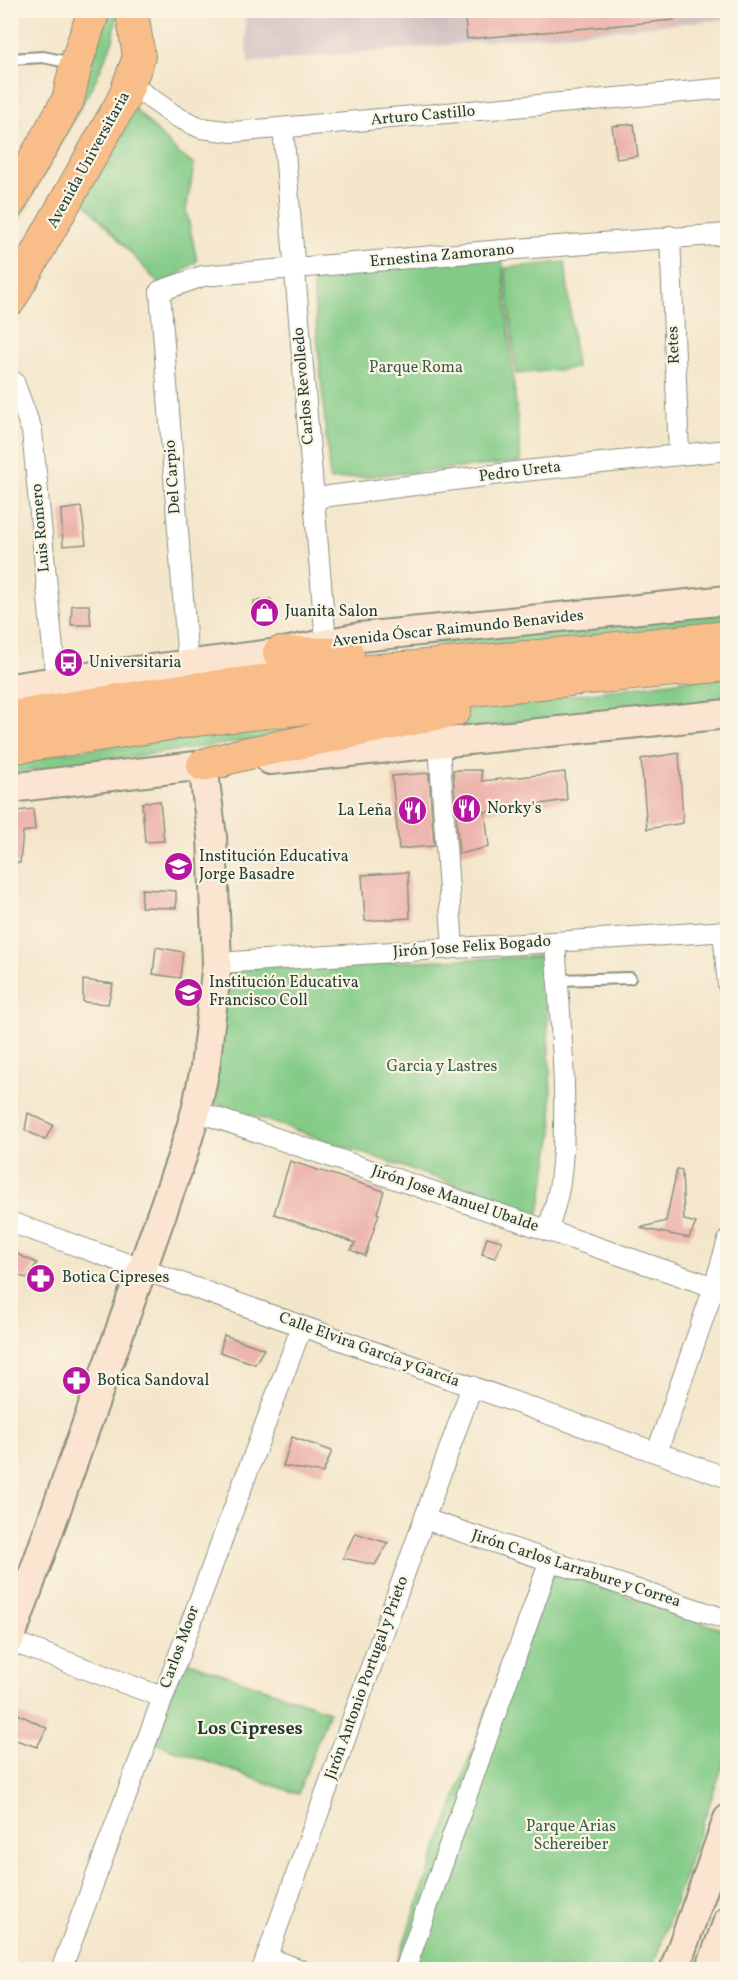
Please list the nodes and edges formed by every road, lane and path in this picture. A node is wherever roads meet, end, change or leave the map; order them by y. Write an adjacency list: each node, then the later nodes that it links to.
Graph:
1 (94, 10): 4 (main road)
2 (133, 11): 5 (main road, Avenida Universitaria); 12 (main road, Avenida Universitaria)
3 (10, 59): 4 (lane)
4 (76, 64): 8 (main road); 9 (main road)
5 (130, 84): 7 (street, Arturo Castillo); 15 (main road, Avenida Universitaria)
6 (728, 88): 7 (street, Arturo Castillo)
7 (283, 128): 13 (street, Carlos Revolledo)
8 (10, 167)
9 (10, 202)
10 (728, 234): 11 (street, Ernestina Zamorano)
11 (670, 236): 13 (street, Ernestina Zamorano); 18 (street, Retes)
12 (10, 260)
13 (294, 269): 14 (street, Ernestina Zamorano); 19 (street, Carlos Revolledo)
14 (160, 291): 25 (street, Del Carpio)
15 (10, 300)
16 (10, 379): 28 (street, Luis Romero)
17 (728, 450): 18 (street, Pedro Ureta)
18 (679, 454): 19 (street, Pedro Ureta)
19 (314, 498): 22 (street, Carlos Revolledo)
20 (728, 600): 22 (main road, Avenida Óscar Raimundo Benavides)
21 (728, 637): 24 (main road, Avenida Óscar Raimundo Benavides)
22 (326, 643): 23 (main road, Avenida Óscar Raimundo Benavides)
23 (279, 653): 24 (main road); 25 (main road, Avenida Óscar Raimundo Benavides)
24 (538, 656): 32 (main road, Avenida Óscar Raimundo Benavides)
25 (188, 664): 28 (main road, Avenida Óscar Raimundo Benavides)
26 (728, 665): 27 (main road, Avenida Óscar Raimundo Benavides)
27 (578, 679): 32 (main road, Avenida Óscar Raimundo Benavides); 35 (main road)
28 (56, 681): 29 (main road, Avenida Óscar Raimundo Benavides)
29 (10, 688)
30 (728, 714): 33 (main road)
31 (10, 717): 32 (main road, Avenida Óscar Raimundo Benavides)
32 (51, 726): 34 (main road, Avenida Óscar Raimundo Benavides)
33 (439, 745): 35 (main road); 39 (street)
34 (10, 748)
35 (204, 765): 36 (main road); 40 (main road)
36 (10, 788)
37 (725, 931): 38 (street, Jirón Jose Felix Bogado); 43 (street)
38 (555, 942): 39 (street, Jirón Jose Felix Bogado); 42 (street)
39 (453, 948): 40 (street, Jirón Jose Felix Bogado)
40 (218, 963): 44 (main road)
41 (630, 978): 42 (lane)
42 (558, 980): 46 (street)
43 (728, 985)
44 (196, 1111): 46 (street, Jirón Jose Manuel Ubalde); 48 (main road)
45 (10, 1222): 48 (street, Calle Elvira García y García)
46 (548, 1231): 49 (street, Jirón Jose Manuel Ubalde)
47 (728, 1240): 49 (street)
48 (142, 1269): 50 (street, Calle Elvira García y García); 57 (main road)
49 (721, 1294): 52 (street)
50 (302, 1326): 51 (street, Calle Elvira García y García); 58 (street, Carlos Moor)
51 (472, 1386): 52 (street, Calle Elvira García y García); 54 (street, Jirón Antonio Portugal y Prieto)
52 (657, 1452): 53 (street, Calle Elvira García y García)
53 (728, 1478)
54 (424, 1519): 55 (street, Jirón Carlos Larrabure y Correa); 61 (street, Jirón Antonio Portugal y Prieto)
55 (550, 1560): 56 (street, Jirón Carlos Larrabure y Correa); 64 (street)
56 (728, 1620)
57 (10, 1640): 58 (street)
58 (162, 1697): 62 (street, Carlos Moor)
59 (728, 1820): 65 (main road)
60 (728, 1922): 66 (main road)
61 (265, 1963): 63 (street)
62 (61, 1970)
63 (301, 1970)
64 (405, 1970)
65 (674, 1970)
66 (710, 1970)

